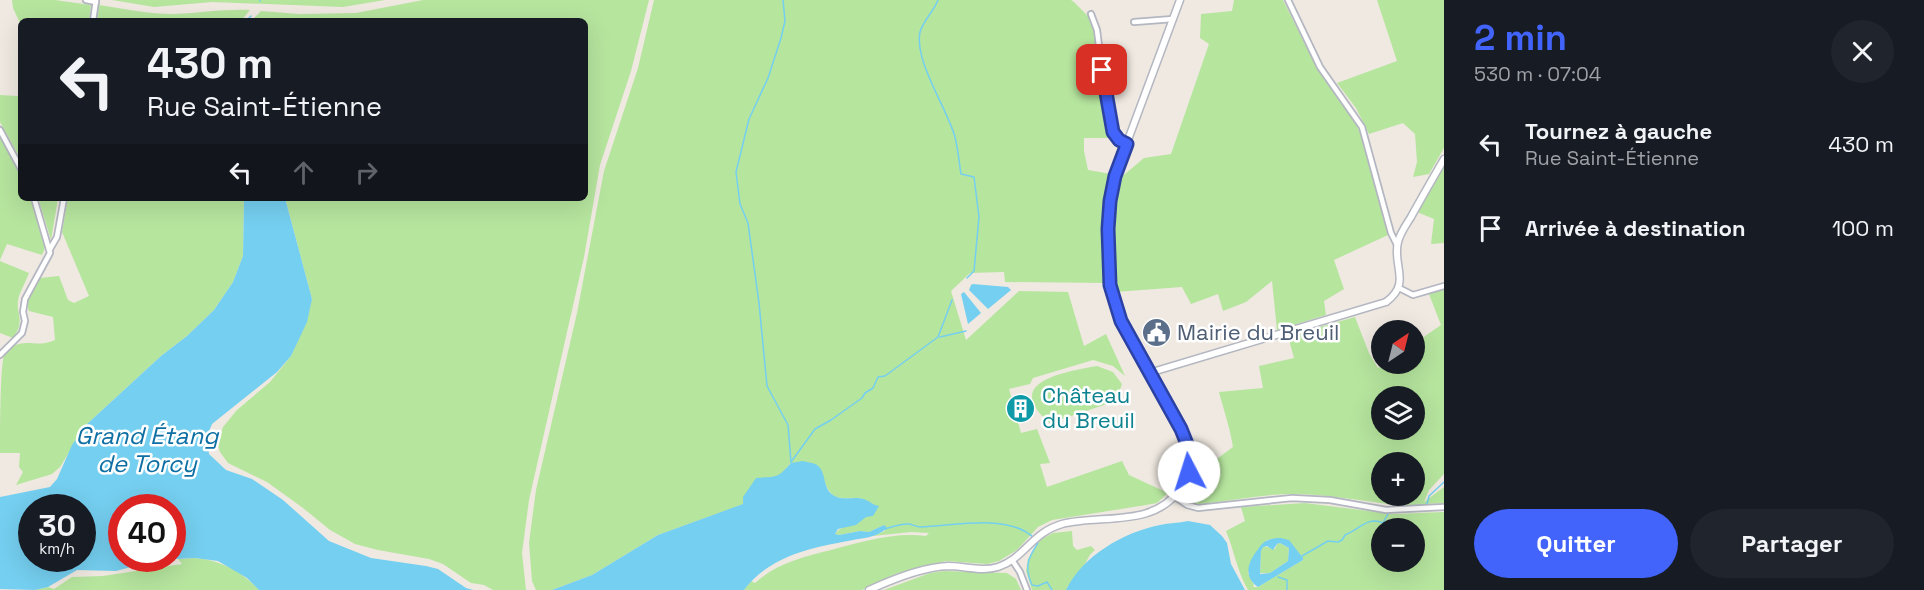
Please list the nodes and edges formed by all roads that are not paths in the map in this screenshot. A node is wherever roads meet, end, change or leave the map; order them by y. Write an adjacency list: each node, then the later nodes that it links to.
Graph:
1 (86, 0): 4 (street)
2 (1180, 0): 7 (street)
3 (1288, 0): 15 (street)
4 (96, 1): 6 (street)
5 (1091, 14): 10 (street)
6 (93, 18)
7 (1173, 19): 8 (street); 10 (street)
8 (1134, 22)
9 (0, 130): 12 (street)
10 (1127, 144): 20 (street)
11 (1444, 159): 15 (street)
12 (18, 163)
13 (35, 201): 16 (street)
14 (63, 201): 16 (street)
15 (1397, 245): 18 (street)
16 (50, 249): 19 (street)
17 (1444, 286): 18 (street)
18 (1399, 288): 20 (street)
19 (0, 355)
20 (1149, 373): 21 (street)
21 (1175, 497): 22 (street); 23 (street)
22 (1444, 507)
23 (1012, 560): 24 (street); 25 (street)
24 (869, 590)
25 (1027, 590)

